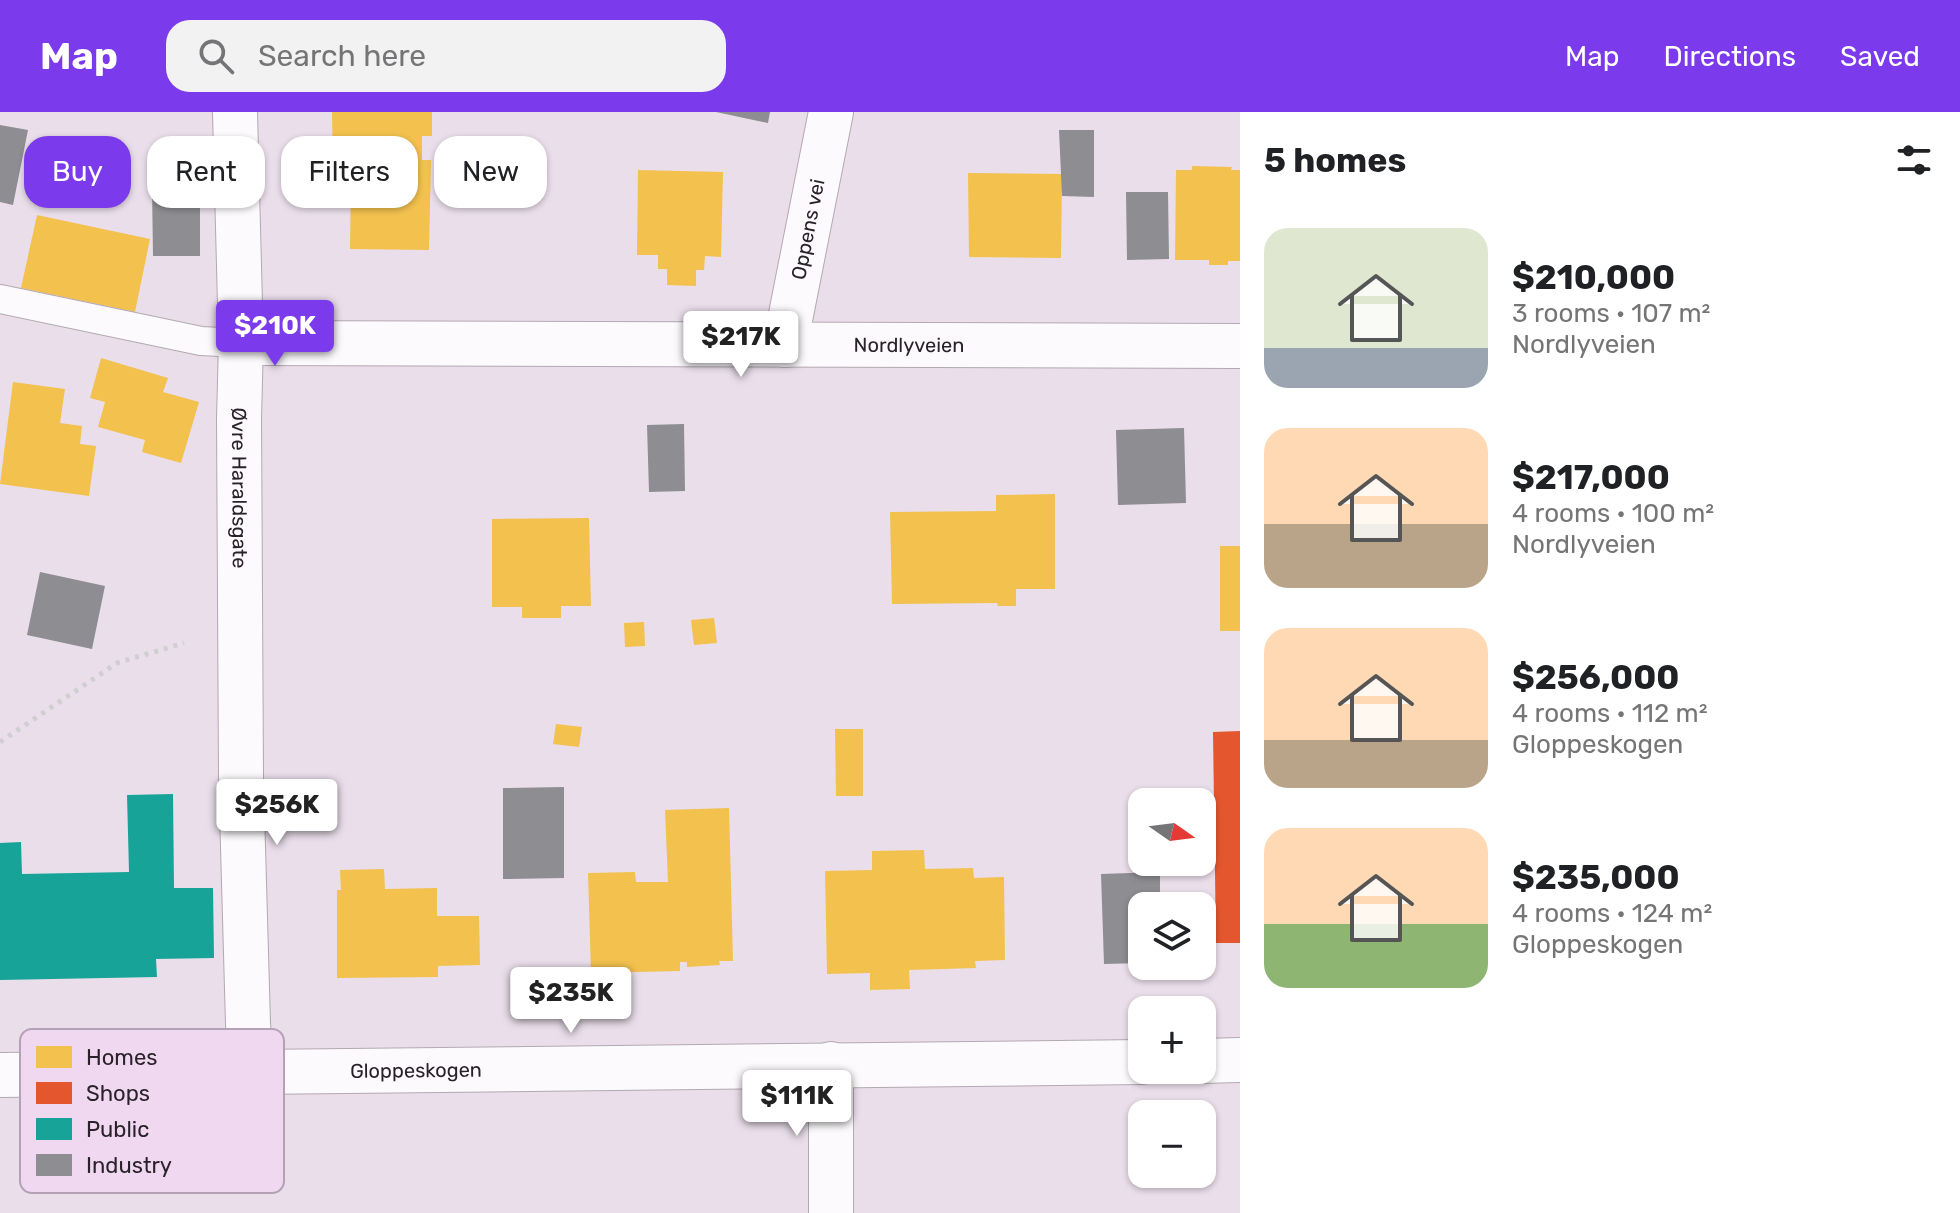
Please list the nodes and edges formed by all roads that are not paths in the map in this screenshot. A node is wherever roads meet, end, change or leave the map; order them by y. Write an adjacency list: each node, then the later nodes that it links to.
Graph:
1 (235, 112): 4 (street, Øvre Haraldsgate)
2 (831, 112): 5 (street, Oppens vei)
3 (0, 299): 4 (lane)
4 (241, 343): 5 (street, Nordlyveien); 7 (street, Øvre Haraldsgate)
5 (785, 345): 6 (street, Nordlyveien)
6 (1240, 346)
7 (248, 1029)
8 (1240, 1060): 9 (street)
9 (1216, 1061)
10 (1128, 1062): 11 (street, Gloppeskogen)
11 (831, 1064): 12 (street, Gloppeskogen); 15 (street)
12 (284, 1072)
13 (0, 1075): 14 (street, Gloppeskogen)
14 (20, 1075)
15 (831, 1213)

